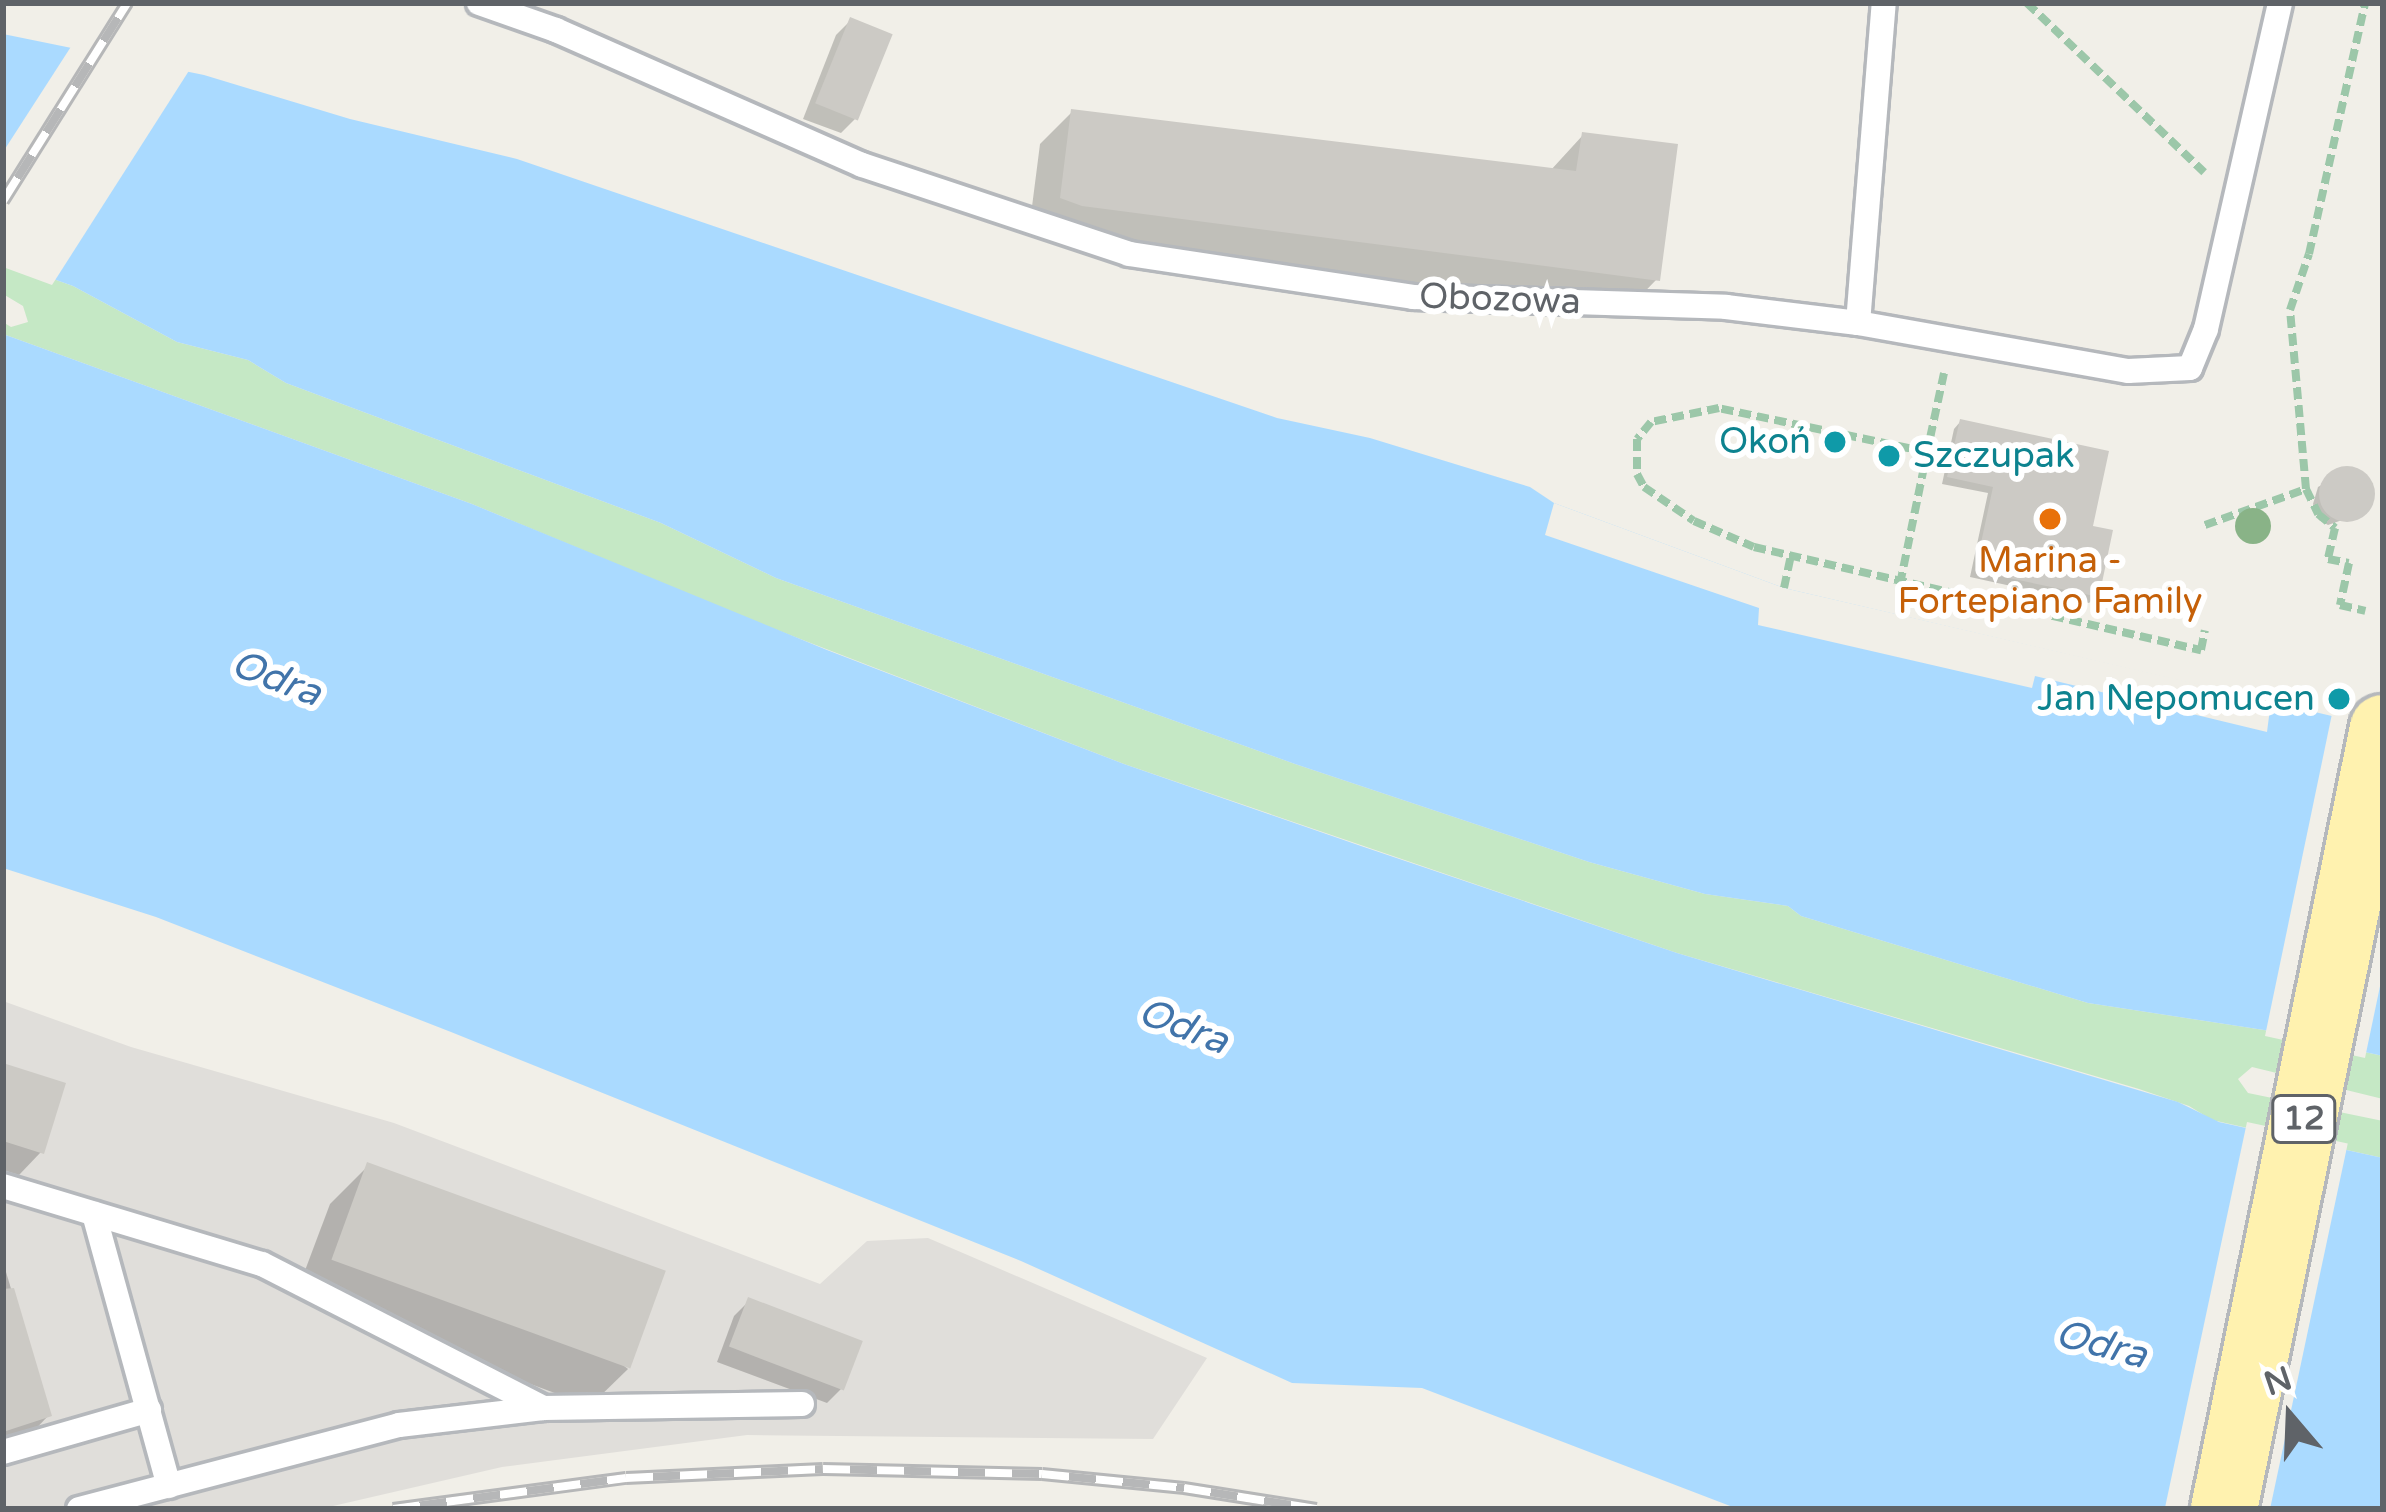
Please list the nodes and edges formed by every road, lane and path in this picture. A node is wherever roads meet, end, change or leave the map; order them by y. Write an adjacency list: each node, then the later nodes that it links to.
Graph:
1 (479, 3): 7 (lane, Obozowa)
2 (1883, 3): 7 (lane)
3 (2027, 3): 6 (path)
4 (2280, 3): 6 (lane, Obozowa)
5 (2365, 3): 10 (path)
6 (2235, 202): 8 (lane, Obozowa)
7 (1858, 323): 8 (lane, Obozowa)
8 (1951, 341): 9 (path)
9 (1928, 452): 12 (path); 13 (path)
10 (2306, 489): 11 (path); 15 (path)
11 (2205, 525)
12 (1791, 556): 13 (path); 14 (path)
13 (1900, 584): 16 (path)
14 (1784, 588)
15 (2365, 611)
16 (2205, 630)
17 (2383, 728): 26 (main road, 12)
18 (3, 1186): 19 (lane)
19 (94, 1214): 21 (lane); 22 (lane)
20 (802, 1404): 21 (lane)
21 (543, 1408): 24 (lane)
22 (148, 1410): 23 (lane); 24 (lane)
23 (3, 1452)
24 (170, 1486): 25 (lane)
25 (80, 1509)
26 (2224, 1509)

